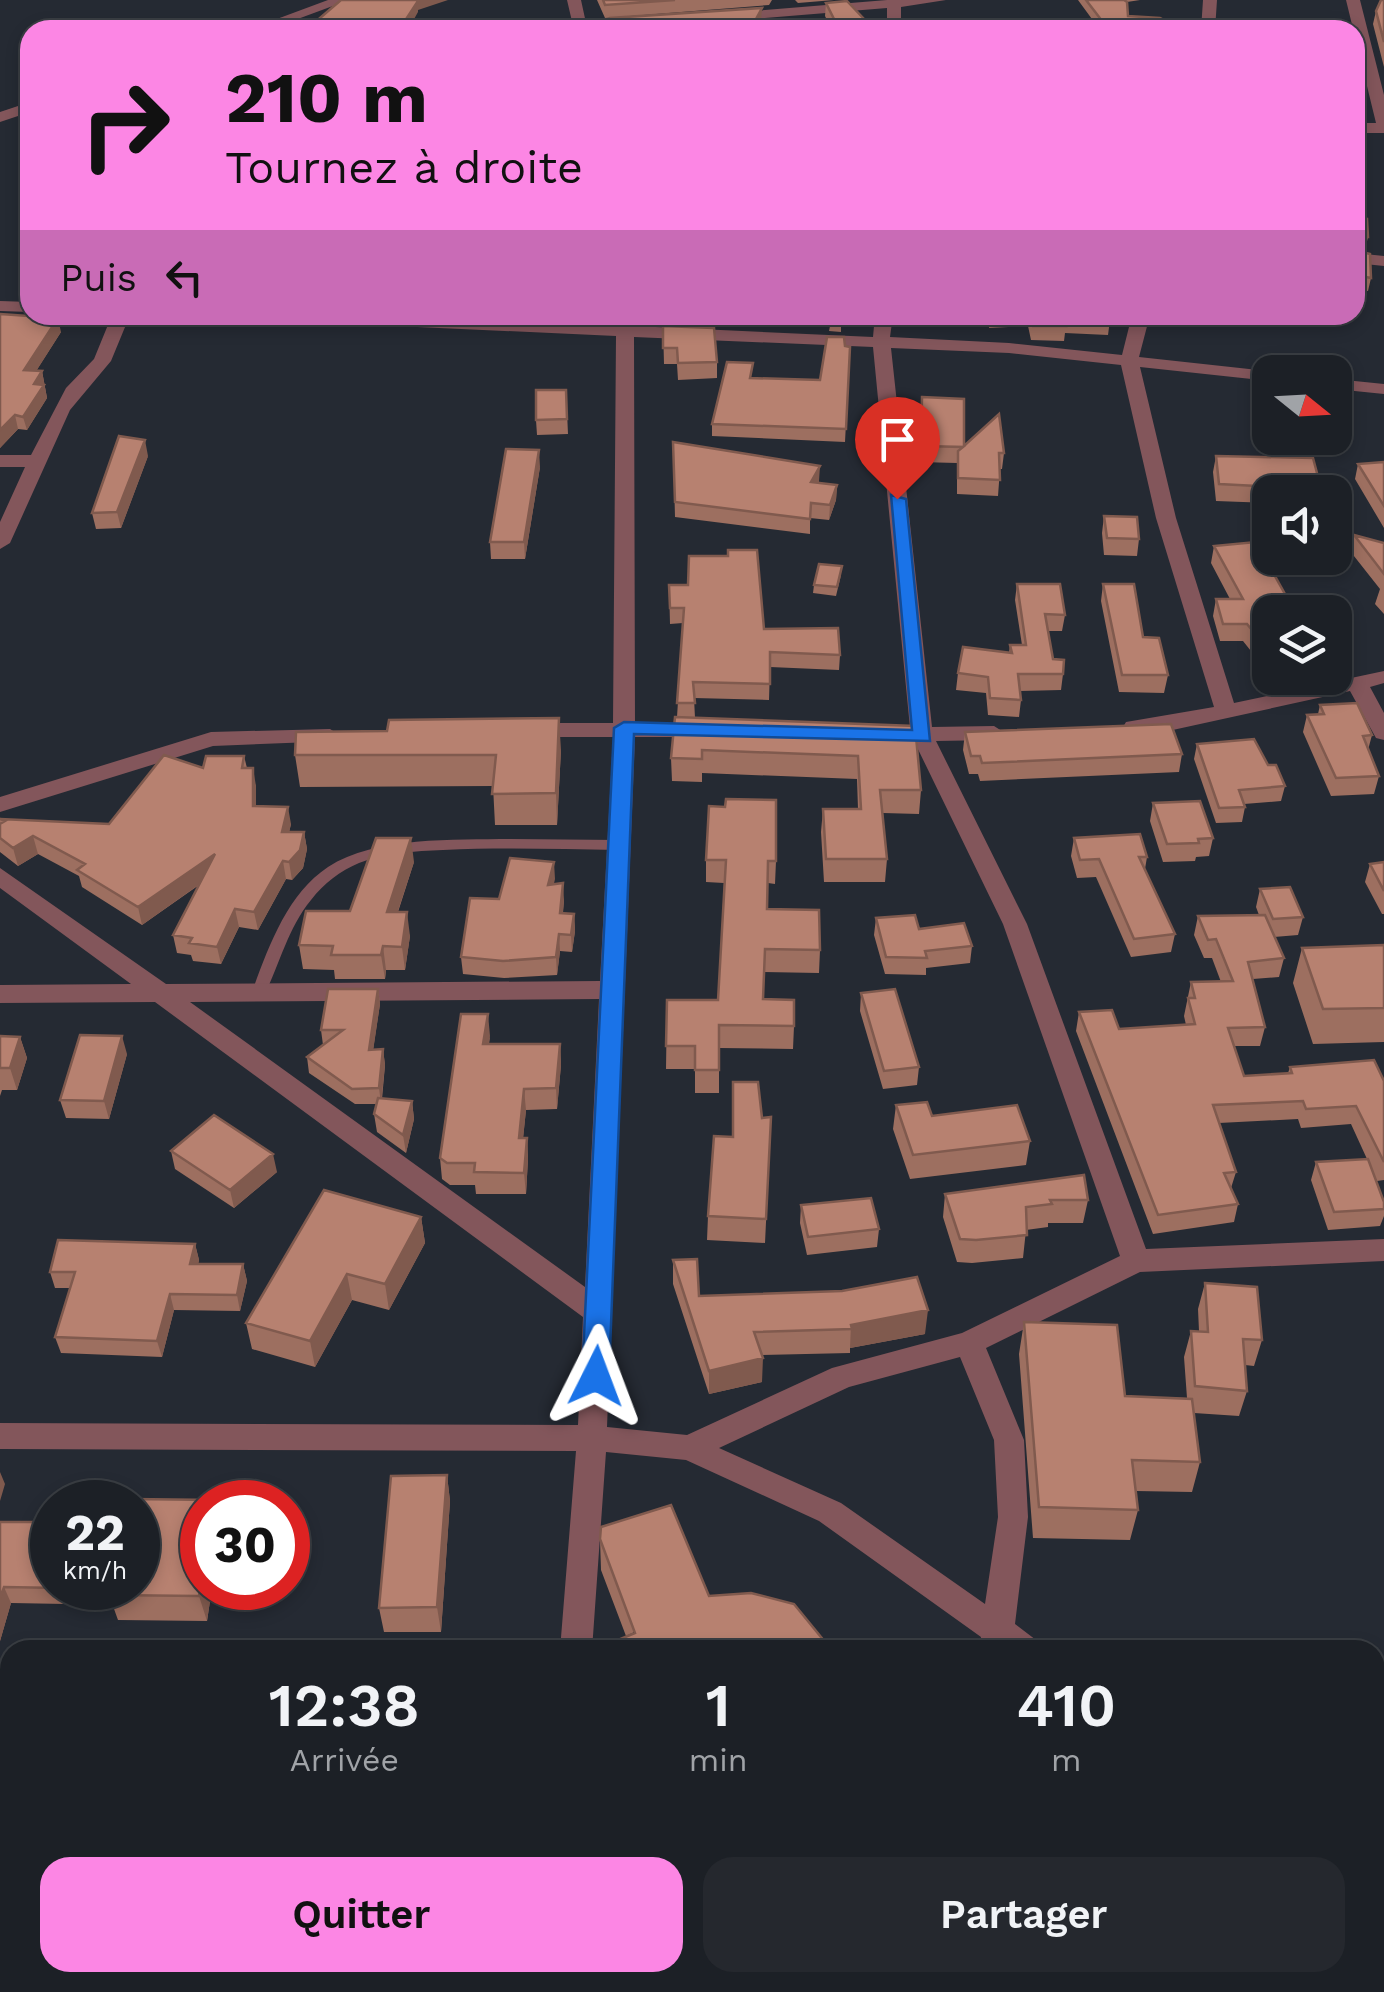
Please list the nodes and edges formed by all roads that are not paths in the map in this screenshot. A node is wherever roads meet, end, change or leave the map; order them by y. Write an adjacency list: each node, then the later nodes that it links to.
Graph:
1 (342, 0): 5 (street)
2 (939, 0): 3 (street)
3 (895, 2): 4 (street)
4 (718, 18)
5 (283, 20)
6 (1365, 49): 7 (street)
7 (1384, 127)
8 (117, 325): 19 (street)
9 (626, 325): 24 (street)
10 (656, 325): 13 (street)
11 (883, 325): 13 (street)
12 (1138, 325): 14 (street)
13 (881, 340): 14 (street); 32 (street)
14 (1129, 360): 15 (street); 23 (street)
15 (1252, 374)
16 (1352, 386): 17 (street)
17 (1384, 389)
18 (0, 461): 19 (street)
19 (40, 461): 20 (street)
20 (0, 543)
21 (1384, 677): 22 (street)
22 (1356, 683): 23 (street); 29 (street)
23 (1226, 712): 25 (street)
24 (624, 728): 26 (street); 27 (street); 34 (street)
25 (1119, 728)
26 (506, 731)
27 (724, 731)
28 (1021, 732): 32 (street)
29 (1384, 733)
30 (863, 735): 32 (street)
31 (349, 736): 33 (street)
32 (922, 736): 41 (street)
33 (0, 804)
34 (619, 845): 36 (street); 37 (lane)
35 (0, 876): 38 (street)
36 (613, 990): 37 (street); 42 (street)
37 (259, 992): 38 (street)
38 (162, 993): 39 (street); 42 (street)
39 (0, 994)
40 (1384, 1250): 41 (street)
41 (1136, 1262): 43 (street)
42 (598, 1314): 45 (street)
43 (968, 1343): 46 (street); 49 (street)
44 (0, 1436): 45 (street)
45 (592, 1438): 46 (street); 47 (street)
46 (688, 1448): 48 (street)
47 (577, 1640)
48 (1003, 1640)
49 (1007, 1640)

